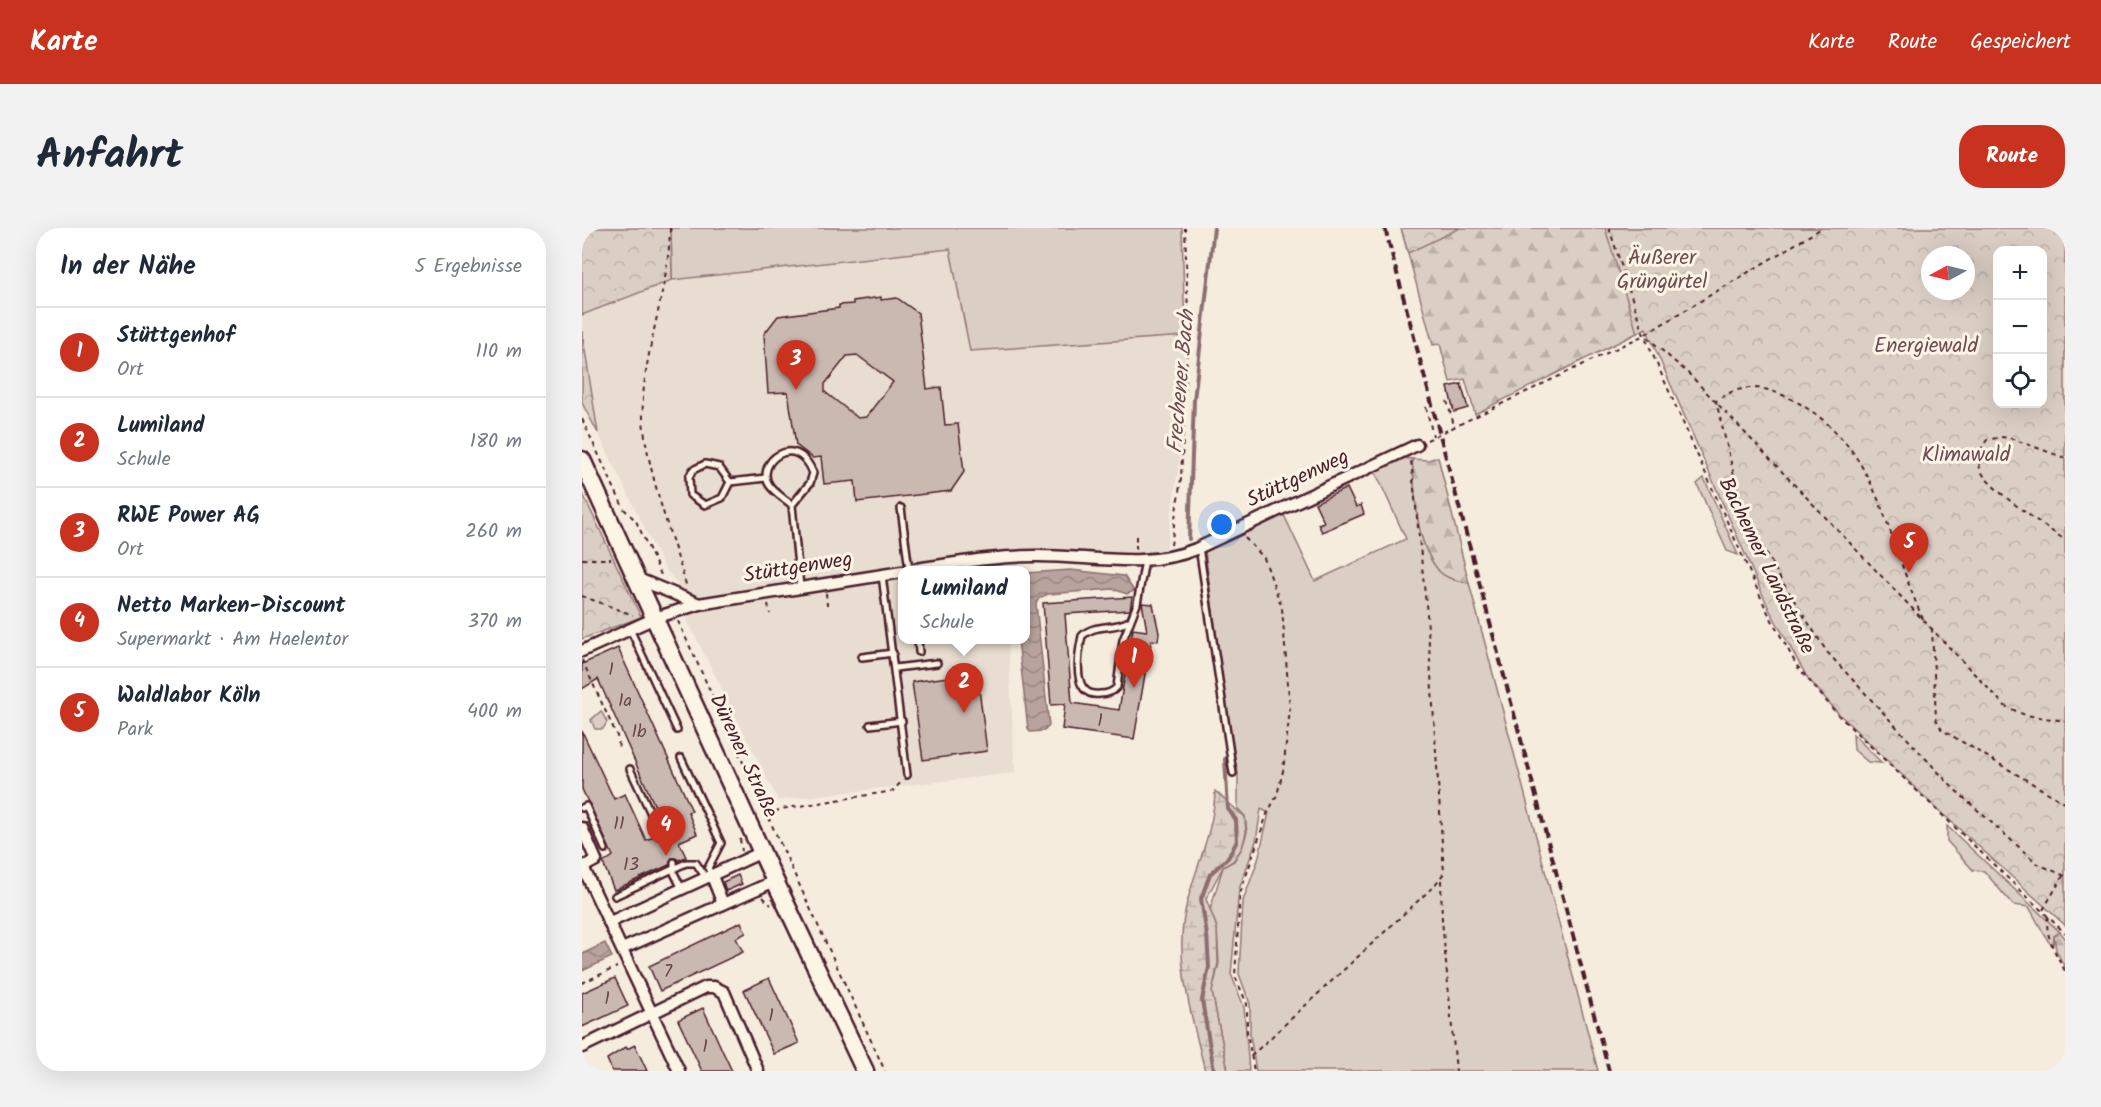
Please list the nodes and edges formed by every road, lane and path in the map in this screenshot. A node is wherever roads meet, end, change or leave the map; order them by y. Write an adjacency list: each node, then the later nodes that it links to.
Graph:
1 (670, 228): 35 (path)
2 (1185, 228): 24 (path)
3 (1609, 228): 7 (path, Bachemer Landstraße)
4 (1811, 228): 6 (path)
5 (1822, 228): 6 (path)
6 (1813, 234): 7 (path)
7 (1644, 335): 9 (path); 12 (path); 82 (path, Bachemer Landstraße)
8 (1447, 401): 12 (path)
9 (1716, 401): 45 (path); 45 (path); 75 (path)
10 (1426, 407): 13 (path)
11 (582, 419): 33 (path)
12 (1454, 425): 13 (path)
13 (1433, 436): 14 (path)
14 (1413, 447): 21 (street, Stüttgenweg); 77 (path)
15 (2065, 458): 22 (path)
16 (582, 460): 32 (main road, Dürener Straße)
17 (766, 478): 18 (lane); 19 (lane); 19 (lane)
18 (730, 482): 18 (lane)
19 (792, 505): 34 (lane)
20 (901, 508): 28 (lane)
21 (1237, 530): 23 (street, Stüttgenweg); 92 (path)
22 (2065, 540)
23 (1195, 549): 24 (street, Stüttgenweg); 64 (lane)
24 (1170, 557): 27 (street, Stüttgenweg)
25 (582, 559): 26 (path)
26 (617, 560)
27 (1145, 560): 29 (street, Stüttgenweg); 46 (lane)
28 (909, 566)
29 (945, 566)
30 (898, 573): 31 (street, Stüttgenweg)
31 (882, 575): 34 (street, Stüttgenweg); 52 (lane)
32 (638, 579): 38 (street); 44 (main road, Dürener Straße)
33 (664, 579)
34 (800, 586): 38 (street, Stüttgenweg)
35 (677, 590)
36 (582, 596): 43 (path)
37 (826, 599): 39 (path)
38 (699, 604): 41 (street, Stüttgenweg)
39 (827, 605)
40 (769, 607): 42 (path)
41 (675, 612): 44 (street, Stüttgenweg); 68 (path)
42 (770, 614)
43 (633, 615)
44 (656, 618): 48 (street, Stüttgenweg); 72 (main road, Dürener Straße)
45 (1923, 619): 47 (path)
46 (1129, 621): 46 (lane)
47 (1931, 627): 58 (path); 66 (path)
48 (630, 629): 50 (street, Stüttgenweg); 60 (lane)
49 (918, 644): 51 (lane)
50 (582, 651)
51 (919, 652)
52 (893, 654): 53 (lane); 56 (lane)
53 (862, 657)
54 (582, 660): 61 (path)
55 (937, 663): 56 (lane)
56 (895, 668): 57 (lane)
57 (902, 720): 59 (lane); 65 (lane)
58 (2065, 721)
59 (870, 724)
60 (677, 730)
61 (619, 748)
62 (681, 758): 76 (lane)
63 (630, 769): 70 (lane)
64 (1233, 772)
65 (907, 775): 68 (path)
66 (2065, 803)
67 (582, 808): 71 (lane)
68 (767, 816): 96 (path)
69 (582, 828): 74 (street)
70 (660, 833)
71 (605, 849)
72 (762, 852): 76 (street); 78 (main road, Dürener Straße)
73 (674, 865): 76 (lane); 79 (lane); 80 (lane)
74 (583, 867): 84 (street)
75 (2064, 876): 82 (path)
76 (709, 877): 79 (street); 81 (street)
77 (1440, 878): 92 (path); 98 (path)
78 (775, 881): 81 (street); 95 (main road, Dürener Straße)
79 (682, 889): 84 (street)
80 (615, 896)
81 (723, 904): 86 (street)
82 (2043, 911): 83 (path, Bachemer Landstraße)
83 (2048, 916): 85 (path, Bachemer Landstraße); 88 (path)
84 (610, 922): 86 (street)
85 (2065, 933)
86 (622, 948): 87 (street)
87 (628, 962): 89 (path); 90 (street)
88 (2065, 971)
89 (582, 983)
90 (651, 1012): 91 (street); 93 (street); 94 (street)
91 (582, 1047)
92 (1251, 1056): 97 (path)
93 (679, 1071)
94 (758, 1071)
95 (865, 1071)
96 (885, 1071)
97 (1254, 1071)
98 (1456, 1071)

